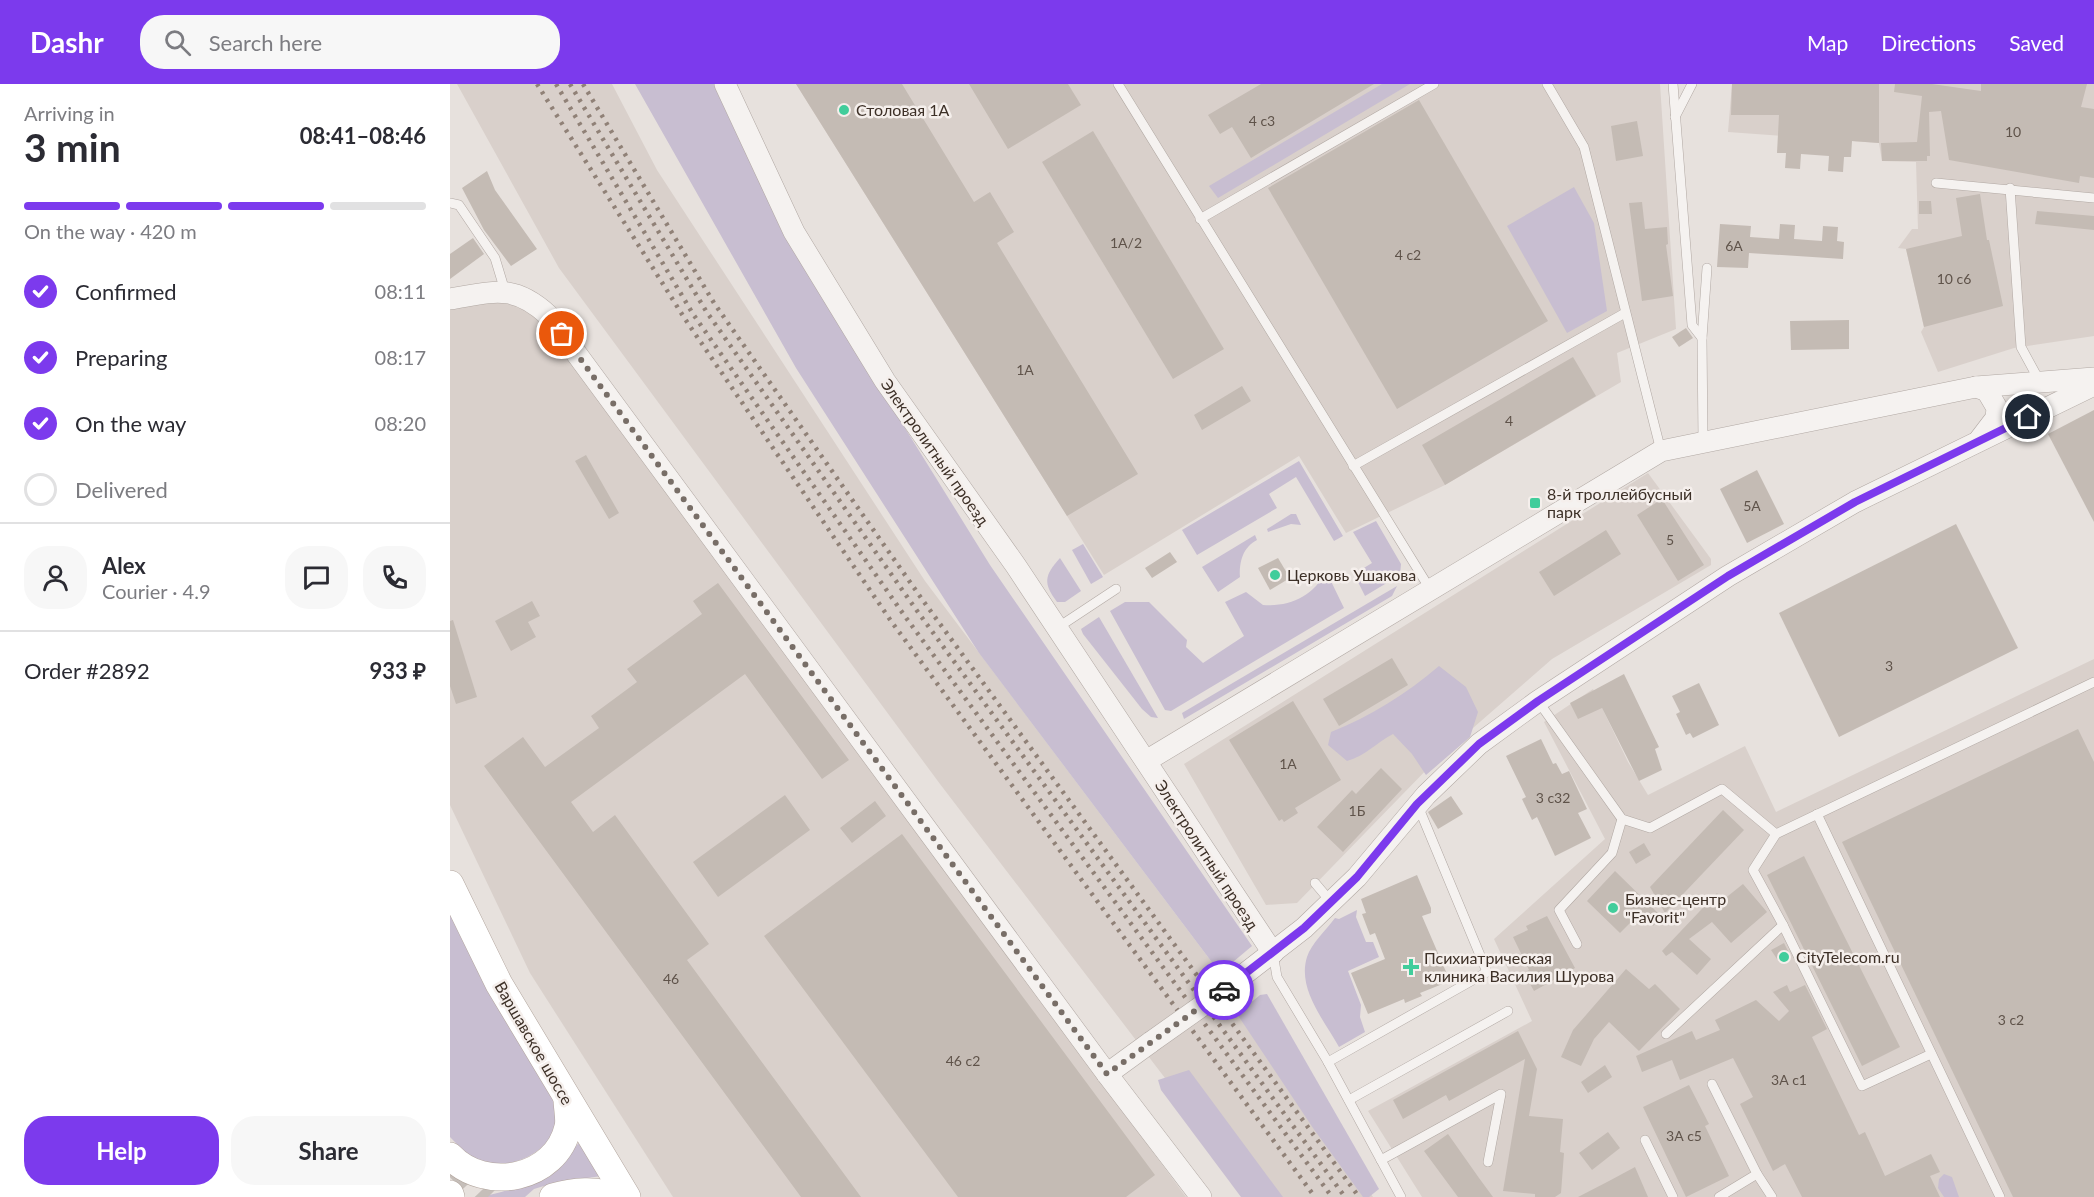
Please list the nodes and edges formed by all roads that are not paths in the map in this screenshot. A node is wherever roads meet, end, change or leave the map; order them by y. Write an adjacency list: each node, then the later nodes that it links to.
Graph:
1 (725, 84): 27 (street, Электролитный проезд)
2 (1118, 84): 12 (lane)
3 (1434, 84): 12 (lane)
4 (1547, 84): 16 (lane)
5 (1673, 84): 7 (lane)
6 (1692, 84): 7 (lane)
7 (1674, 119): 17 (lane)
8 (1936, 183): 9 (lane)
9 (2010, 188): 10 (lane); 18 (lane)
10 (2094, 198)
11 (450, 203): 14 (lane)
12 (1200, 219): 24 (lane)
13 (1707, 268): 17 (lane)
14 (505, 291): 15 (street); 45 (street)
15 (450, 299)
16 (1625, 313): 23 (lane); 24 (lane)
17 (1702, 339): 21 (lane)
18 (2040, 382): 19 (street); 20 (street)
19 (2093, 385): 22 (street)
20 (1976, 387): 21 (street); 22 (street)
21 (1702, 441): 23 (street)
22 (1974, 444): 29 (street)
23 (1661, 451): 26 (street)
24 (1353, 466): 26 (lane)
25 (1116, 589): 27 (lane)
26 (1430, 590): 30 (street)
27 (1057, 628): 30 (street, Электролитный проезд)
28 (2094, 681): 32 (lane)
29 (1538, 701): 31 (street); 33 (lane)
30 (1146, 761): 40 (street, Электролитный проезд)
31 (1417, 804): 37 (street); 44 (lane)
32 (1817, 814): 34 (lane); 43 (lane)
33 (1622, 819): 34 (lane); 39 (lane)
34 (1776, 834): 38 (lane)
35 (1315, 883): 37 (lane)
36 (450, 884): 47 (main road, Варшавское шоссе)
37 (1331, 902): 40 (street)
38 (1783, 925): 42 (lane); 43 (lane)
39 (1577, 944)
40 (1273, 953): 44 (lane); 45 (street, bridge)
41 (1508, 1011): 48 (lane)
42 (1666, 1034)
43 (1931, 1054): 62 (lane)
44 (1328, 1062): 48 (lane)
45 (1107, 1074): 57 (street)
46 (1712, 1084): 53 (lane)
47 (567, 1099): 50 (main road); 56 (main road, Варшавское шоссе)
48 (1349, 1100): 51 (lane)
49 (1645, 1140): 59 (lane)
50 (450, 1156)
51 (1381, 1160): 52 (lane); 58 (lane)
52 (1488, 1162)
53 (1757, 1174): 60 (lane); 61 (lane)
54 (553, 1197): 55 (main road)
55 (616, 1197)
56 (627, 1197)
57 (1201, 1197)
58 (1401, 1197)
59 (1673, 1197)
60 (1719, 1197)
61 (1772, 1197)
62 (2000, 1197)

